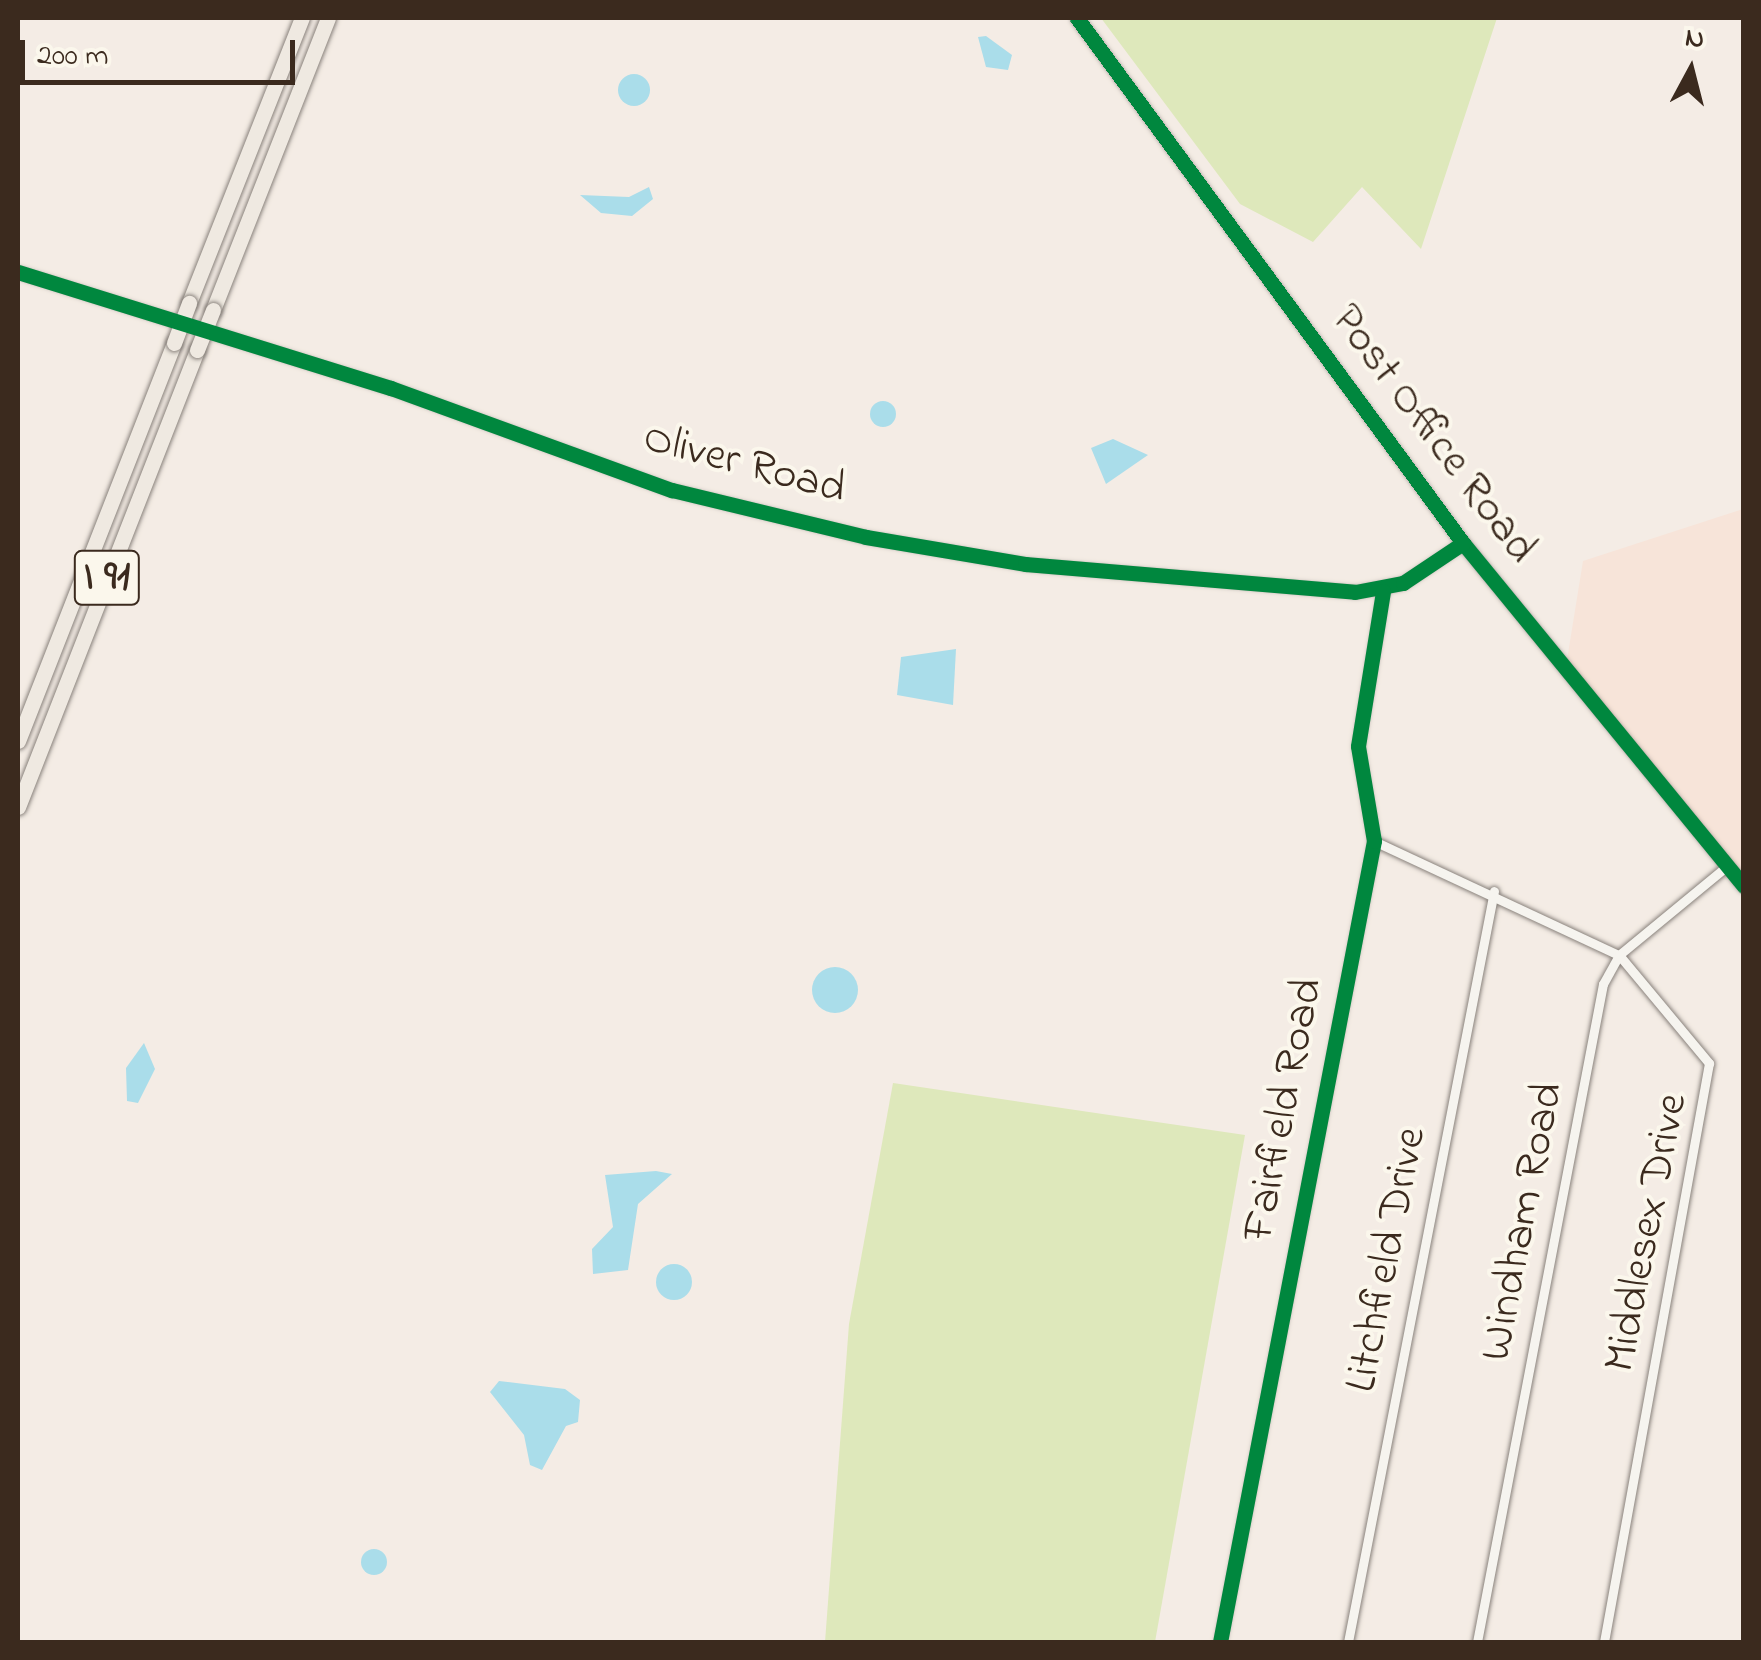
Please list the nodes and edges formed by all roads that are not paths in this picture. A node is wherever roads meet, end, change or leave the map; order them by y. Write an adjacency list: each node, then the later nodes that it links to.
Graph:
1 (302, 18): 7 (highway, I 91, bridge)
2 (328, 18): 8 (highway, I 91, bridge)
3 (1077, 18): 5 (street, Post Office Road)
4 (18, 272): 6 (street, Oliver Road)
5 (1464, 542): 6 (street); 10 (street, Post Office Road)
6 (1382, 591): 9 (street, Fairfield Road)
7 (18, 741)
8 (18, 807)
9 (1374, 841): 12 (street, Middlesex Drive); 14 (street, Fairfield Road)
10 (1727, 866): 11 (street, Post Office Road); 13 (street, Windham Road)
11 (1744, 886)
12 (1494, 890): 13 (street, Middlesex Drive); 15 (street, Litchfield Drive)
13 (1620, 955): 16 (street, Windham Road); 17 (street, Middlesex Drive)
14 (1220, 1642)
15 (1348, 1642)
16 (1477, 1642)
17 (1604, 1642)

